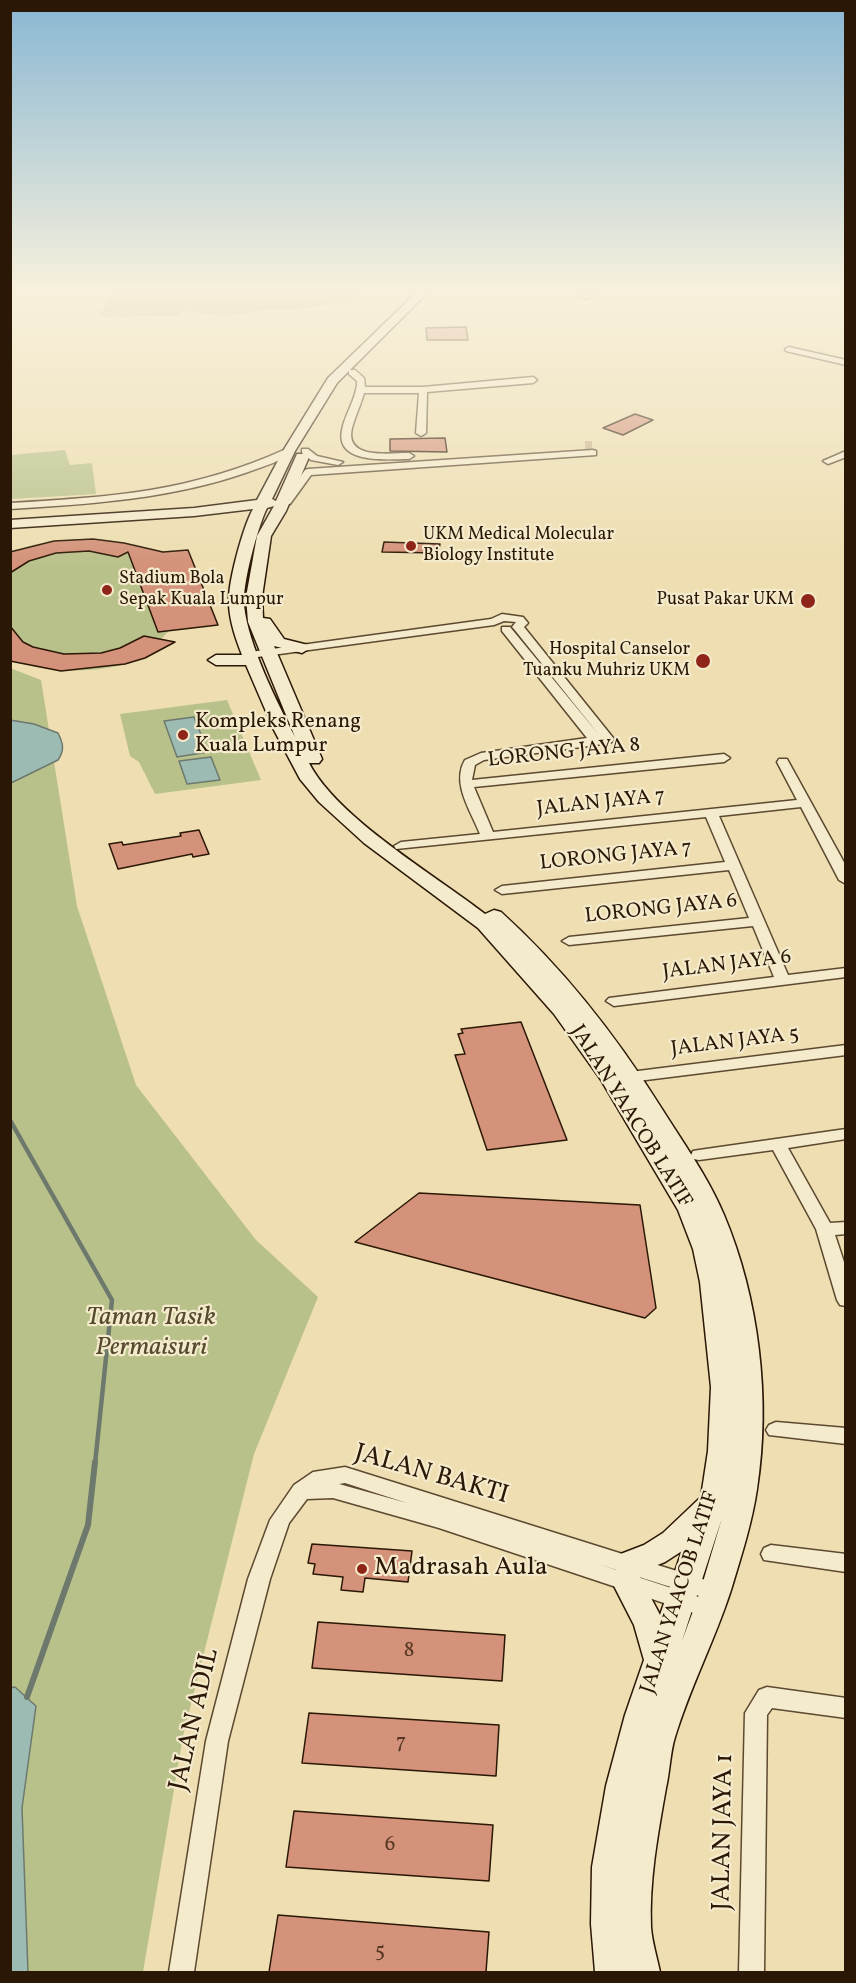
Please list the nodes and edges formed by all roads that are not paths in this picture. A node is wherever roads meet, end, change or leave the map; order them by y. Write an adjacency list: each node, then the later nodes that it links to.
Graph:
1 (331, 383): 9 (street)
2 (343, 383): 10 (street)
3 (362, 383): 5 (street)
4 (505, 383): 6 (street)
5 (362, 390): 6 (street); 13 (street)
6 (423, 390): 7 (street)
7 (421, 433)
8 (585, 446): 13 (street)
9 (289, 451): 15 (street); 16 (street)
10 (305, 451): 13 (street); 15 (street)
11 (593, 453): 15 (street)
12 (846, 454): 14 (street)
13 (445, 457)
14 (828, 461)
15 (268, 503): 17 (street); 19 (street); 21 (street)
16 (10, 506)
17 (194, 512): 19 (street); 21 (street)
18 (10, 515): 19 (street)
19 (84, 516): 20 (street)
20 (10, 524)
21 (258, 531): 22 (street, JALAN YAACOB LATIF); 24 (street, JALAN YAACOB LATIF)
22 (254, 597): 23 (street); 24 (street, JALAN YAACOB LATIF)
23 (305, 651): 24 (street); 25 (street); 28 (street)
24 (257, 655): 25 (street, JALAN YAACOB LATIF); 52 (street, JALAN YAACOB LATIF)
25 (279, 680): 32 (street, JALAN YAACOB LATIF)
26 (724, 758): 28 (street, LORONG JAYA 8)
27 (783, 762): 29 (street)
28 (466, 784): 31 (street, LORONG JAYA 8)
29 (805, 803): 30 (street, JALAN JAYA 7); 34 (street)
30 (711, 813): 31 (street, JALAN JAYA 7); 33 (street)
31 (488, 837): 32 (street, JALAN JAYA 7)
32 (401, 846): 42 (street, JALAN YAACOB LATIF)
33 (735, 865): 35 (street, LORONG JAYA 7); 36 (street)
34 (845, 879)
35 (502, 890)
36 (758, 921): 37 (street, LORONG JAYA 6); 39 (street)
37 (569, 941)
38 (846, 972): 39 (street, JALAN JAYA 6)
39 (783, 980): 40 (street, JALAN JAYA 6)
40 (614, 1001)
41 (846, 1050): 42 (street, JALAN JAYA 5)
42 (630, 1077): 56 (street, JALAN YAACOB LATIF)
43 (846, 1134): 44 (street)
44 (777, 1143): 45 (street); 47 (street)
45 (699, 1155)
46 (846, 1228): 47 (street)
47 (825, 1229): 48 (street)
48 (846, 1300)
49 (777, 1430): 50 (street)
50 (846, 1436)
51 (301, 1491): 55 (street, JALAN BAKTI); 59 (street, JALAN ADIL)
52 (715, 1498): 55 (street); 56 (street, JALAN YAACOB LATIF)
53 (771, 1554): 54 (street)
54 (846, 1563)
55 (628, 1574): 56 (street, JALAN BAKTI); 57 (street)
56 (698, 1596): 57 (street, JALAN YAACOB LATIF); 61 (street, JALAN YAACOB LATIF)
57 (659, 1659): 60 (street, JALAN YAACOB LATIF)
58 (846, 1708): 62 (street, JALAN JAYA 1)
59 (181, 1972)
60 (613, 1972)
61 (642, 1972)
62 (751, 1972)

